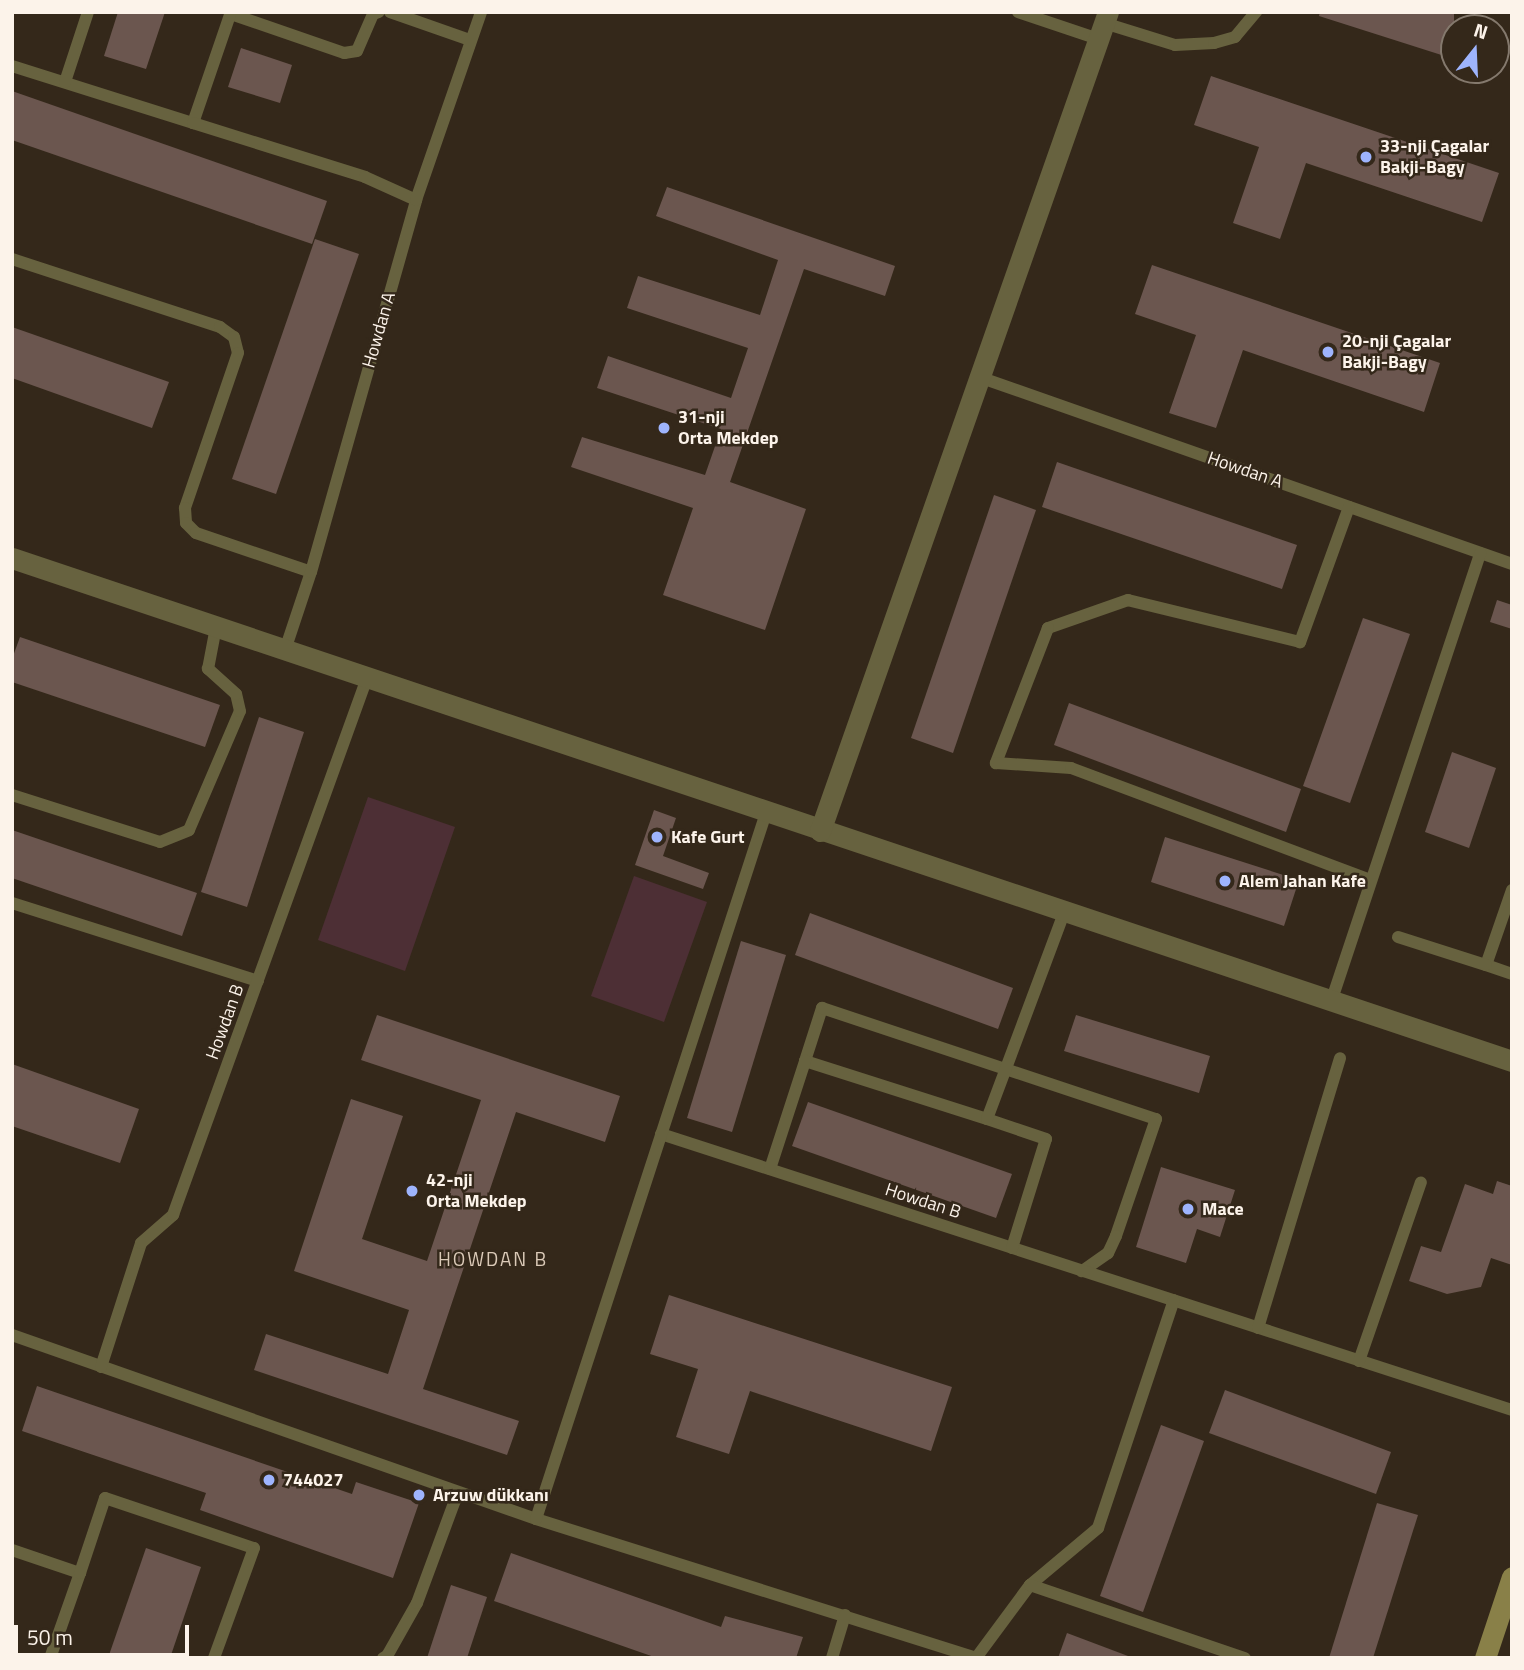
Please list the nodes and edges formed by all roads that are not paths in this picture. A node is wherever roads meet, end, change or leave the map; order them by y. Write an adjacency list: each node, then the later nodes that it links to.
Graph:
1 (88, 12): 11 (lane)
2 (379, 12): 7 (lane)
3 (390, 12): 9 (lane)
4 (481, 12): 9 (lane, Howdan A)
5 (1018, 12): 8 (lane)
6 (1256, 12): 8 (lane)
7 (231, 13): 12 (lane)
8 (1103, 25): 15 (street)
9 (470, 40): 13 (lane, Howdan A)
10 (12, 66): 11 (lane)
11 (65, 82): 12 (lane)
12 (193, 123): 13 (lane)
13 (416, 201): 20 (lane, Howdan A)
14 (12, 258): 20 (lane)
15 (979, 377): 16 (lane, Howdan A); 26 (street)
16 (1349, 507): 17 (lane, Howdan A); 27 (lane)
17 (1480, 553): 19 (lane, Howdan A); 27 (lane)
18 (12, 558): 21 (street)
19 (1512, 564)
20 (311, 572): 22 (lane, Howdan A)
21 (216, 627): 22 (street); 24 (lane)
22 (285, 650): 23 (street)
23 (367, 678): 25 (street); 34 (lane, Howdan B)
24 (12, 795)
25 (766, 813): 26 (street); 41 (lane)
26 (820, 831): 30 (street)
27 (1371, 880): 35 (lane)
28 (1512, 890): 32 (lane)
29 (12, 903): 34 (lane)
30 (1064, 913): 35 (street); 39 (lane)
31 (1398, 937): 32 (lane)
32 (1486, 965): 33 (lane)
33 (1512, 974)
34 (258, 981): 50 (lane, Howdan B)
35 (1331, 1002): 38 (street)
36 (1340, 1058): 47 (lane)
37 (806, 1061): 39 (lane); 40 (lane); 42 (lane)
38 (1512, 1061)
39 (1004, 1069): 40 (lane); 45 (lane)
40 (987, 1119): 44 (lane)
41 (661, 1134): 42 (lane, Howdan B); 53 (lane)
42 (770, 1169): 44 (lane, Howdan B)
43 (1421, 1182): 49 (lane)
44 (1012, 1248): 45 (lane, Howdan B)
45 (1082, 1270): 46 (lane, Howdan B)
46 (1174, 1300): 47 (lane, Howdan B); 57 (lane)
47 (1258, 1328): 49 (lane, Howdan B)
48 (12, 1335): 50 (lane)
49 (1359, 1361): 51 (lane, Howdan B)
50 (101, 1367): 52 (lane)
51 (1512, 1410)
52 (458, 1492): 53 (lane); 61 (lane)
53 (536, 1519): 58 (lane)
54 (12, 1550): 55 (lane)
55 (80, 1573): 59 (lane); 60 (lane)
56 (1512, 1577): 65 (street)
57 (1030, 1585): 63 (lane); 64 (lane)
58 (845, 1615): 62 (lane); 63 (lane)
59 (50, 1658)
60 (214, 1658)
61 (383, 1658)
62 (832, 1658)
63 (976, 1658)
64 (1245, 1658)
65 (1485, 1658)

